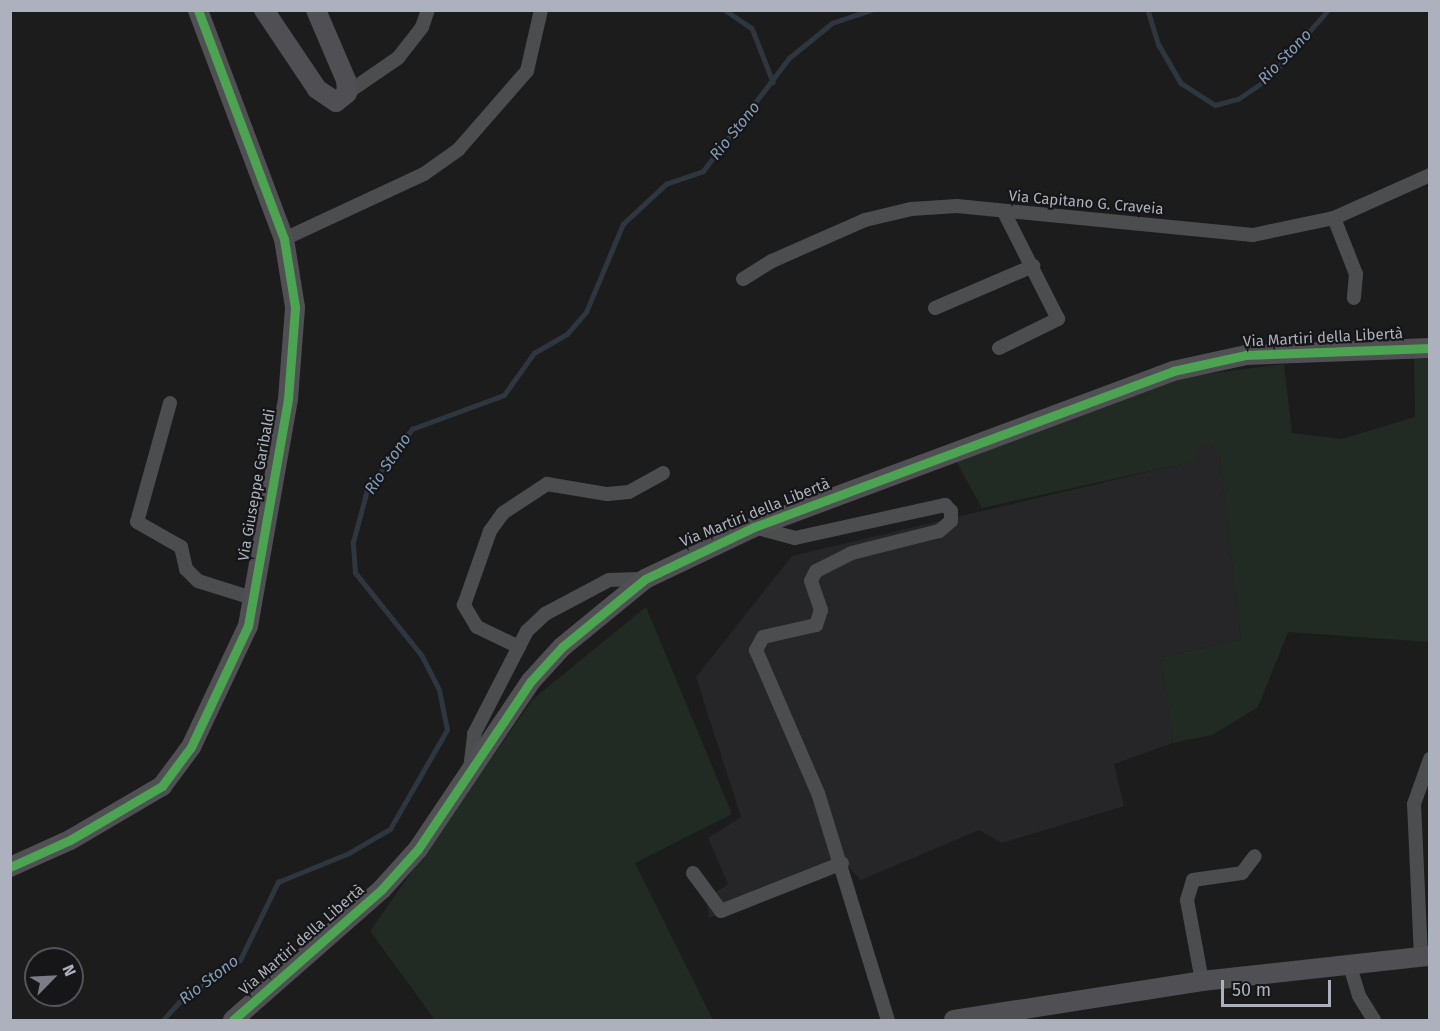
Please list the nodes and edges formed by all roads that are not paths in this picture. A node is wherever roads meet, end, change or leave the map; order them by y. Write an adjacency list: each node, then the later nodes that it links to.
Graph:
1 (198, 10): 10 (street, Via Giuseppe Garibaldi)
2 (264, 10): 6 (street)
3 (316, 10): 6 (street)
4 (428, 10): 6 (street)
5 (541, 10): 10 (street)
6 (347, 93)
7 (1430, 175): 9 (street, Via Capitano G. Craveia)
8 (1004, 212): 9 (street, Via Capitano G. Craveia); 11 (street); 12 (street, Via Capitano G. Craveia)
9 (1334, 218): 13 (street)
10 (284, 239): 21 (street, Via Giuseppe Garibaldi)
11 (1033, 266): 14 (street); 15 (street)
12 (742, 279)
13 (1354, 298)
14 (935, 308)
15 (999, 348)
16 (1430, 348): 19 (street, Via Martiri della Libertà)
17 (170, 403): 21 (street)
18 (663, 473): 22 (street)
19 (754, 528): 20 (street, Via Martiri della Libertà); 26 (street)
20 (645, 579): 22 (street); 24 (street, Via Martiri della Libertà)
21 (252, 598): 27 (street, Via Giuseppe Garibaldi)
22 (519, 647): 24 (street)
23 (1430, 759): 29 (street)
24 (469, 772): 32 (street, Via Martiri della Libertà)
25 (1255, 856): 31 (street)
26 (843, 863): 28 (street); 33 (street)
27 (10, 867)
28 (693, 873)
29 (1425, 956): 30 (street)
30 (1349, 963): 31 (street); 35 (street)
31 (1202, 981): 34 (street)
32 (233, 1020)
33 (888, 1020)
34 (954, 1020)
35 (1374, 1020)

